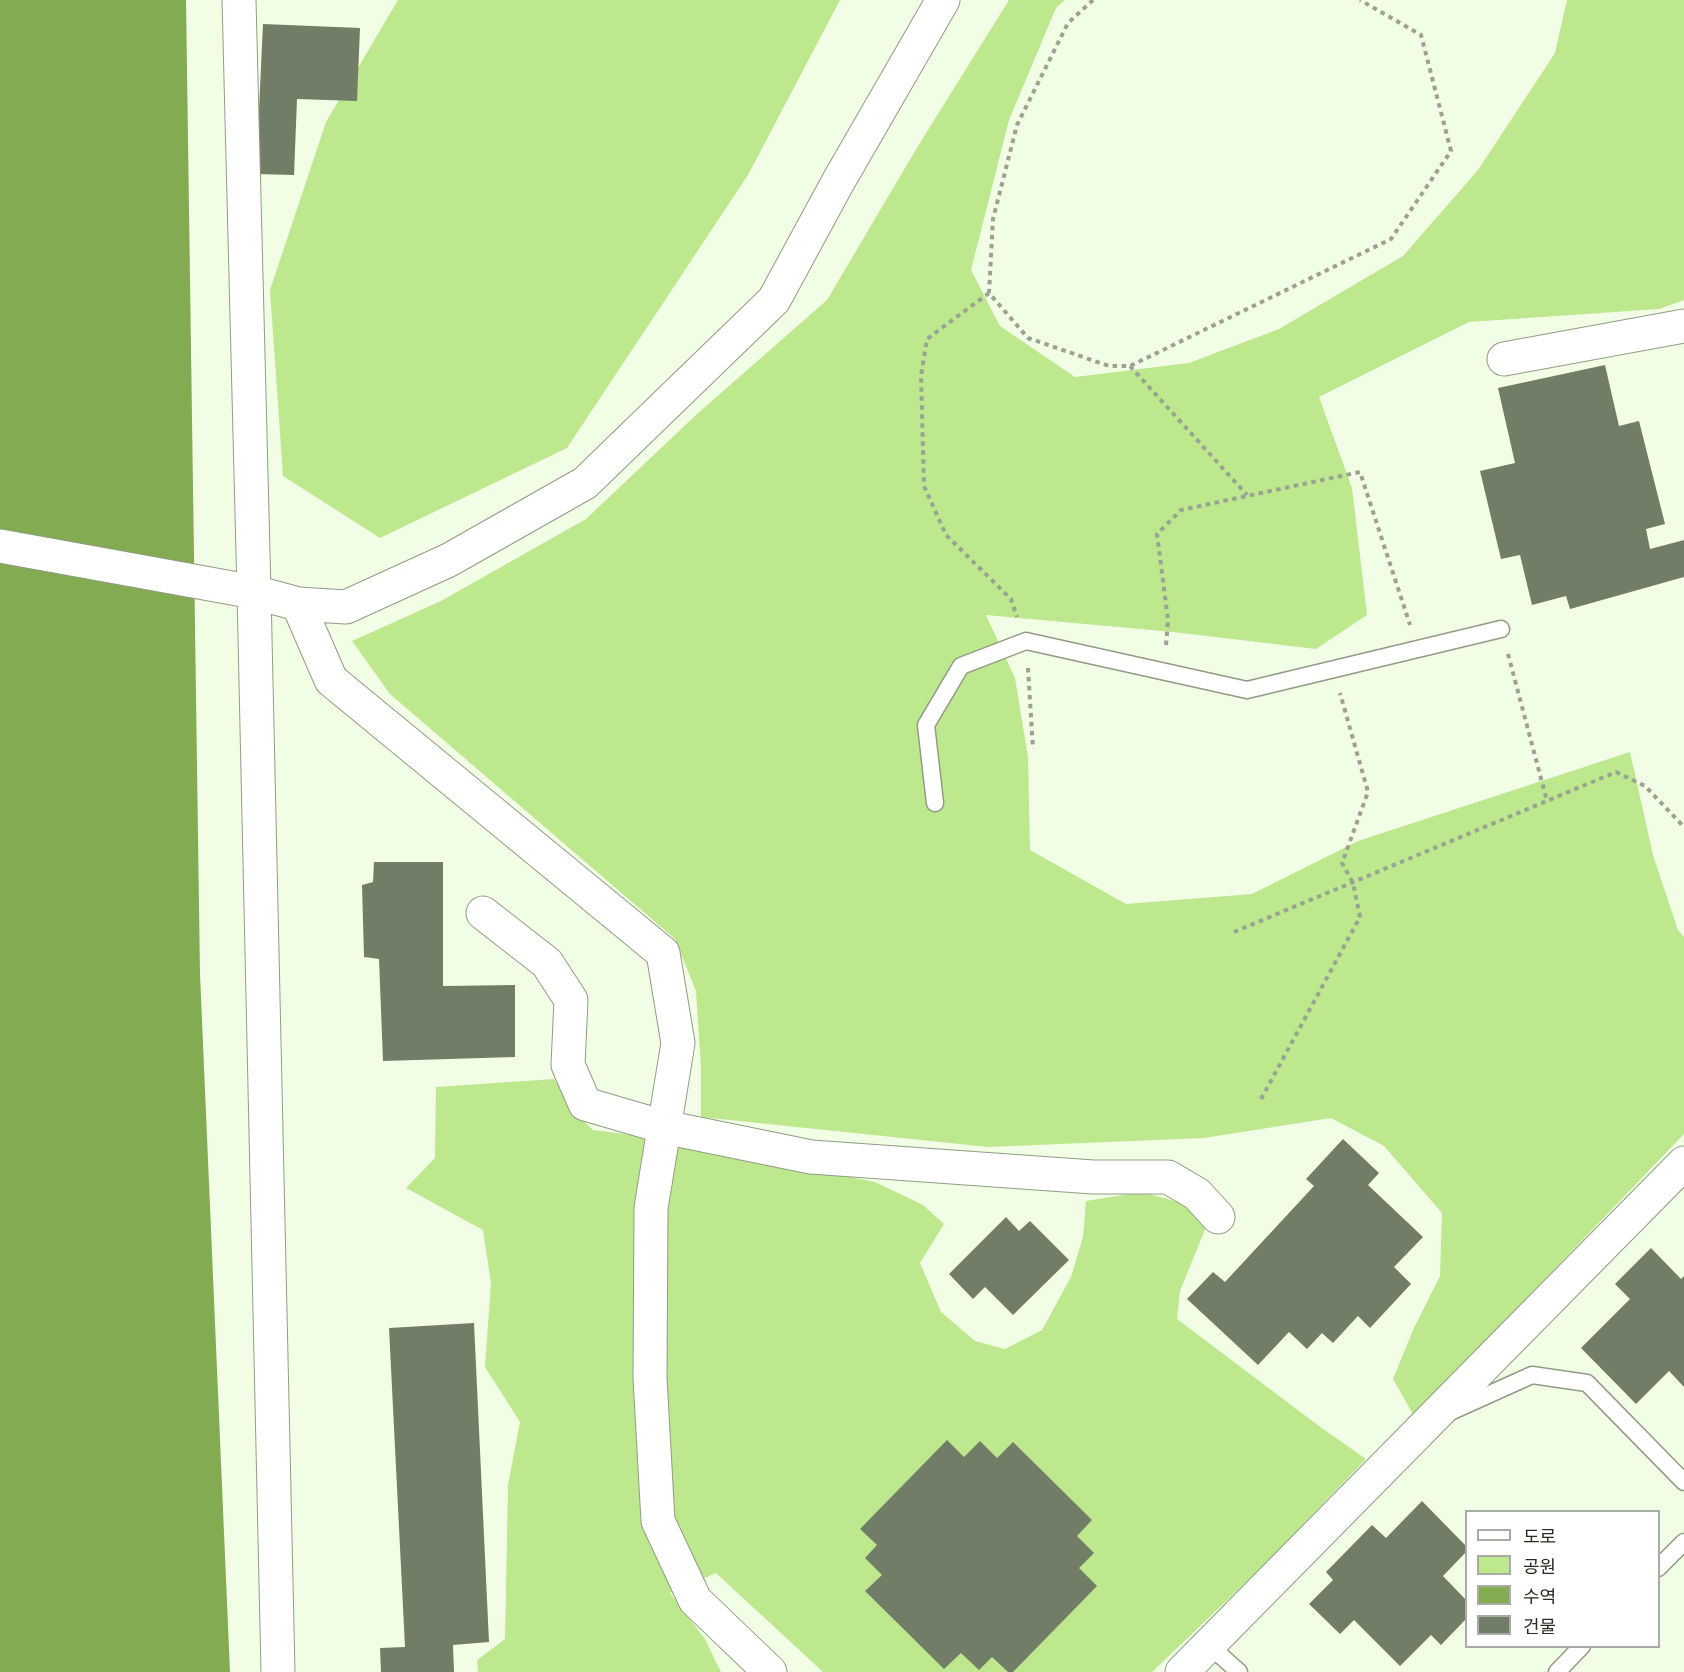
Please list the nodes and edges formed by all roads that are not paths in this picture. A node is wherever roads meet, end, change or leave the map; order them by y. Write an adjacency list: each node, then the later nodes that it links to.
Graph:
1 (239, 0): 6 (street)
2 (942, 0): 7 (street)
3 (1684, 326): 4 (street)
4 (1504, 359)
5 (0, 546): 6 (street)
6 (254, 592): 7 (street); 20 (street)
7 (298, 604): 11 (street)
8 (1501, 629): 9 (lane)
9 (935, 803)
10 (483, 913): 11 (street)
11 (664, 1127): 13 (street); 21 (street)
12 (1684, 1163): 14 (street)
13 (1218, 1217)
14 (1428, 1422): 15 (lane); 18 (street)
15 (1684, 1482)
16 (1684, 1542): 17 (lane)
17 (1660, 1567)
18 (1209, 1645): 22 (street); 23 (lane)
19 (1581, 1648): 24 (lane)
20 (278, 1672)
21 (770, 1672)
22 (1182, 1672)
23 (1239, 1672)
24 (1557, 1672)

